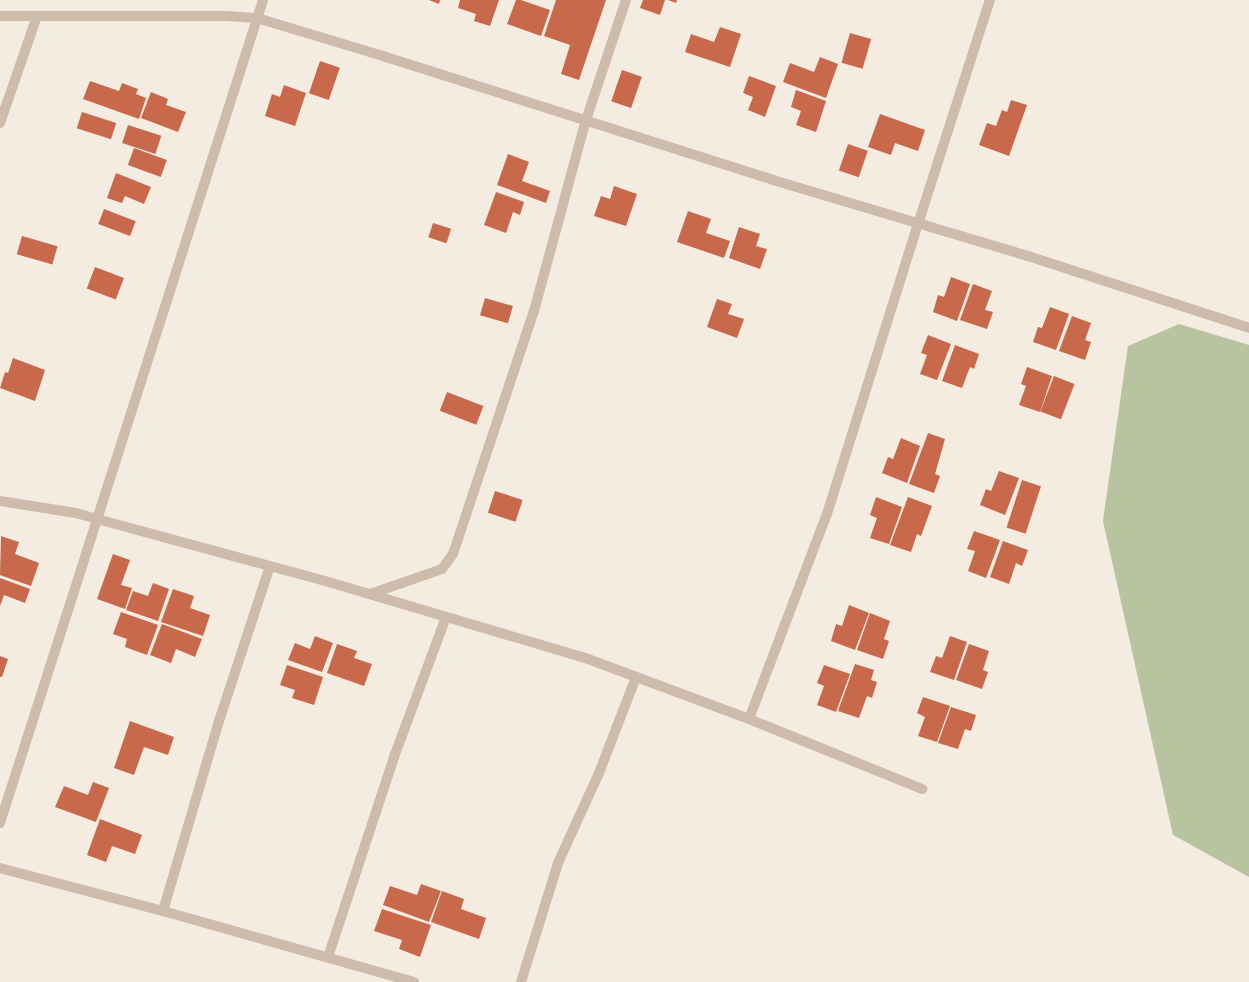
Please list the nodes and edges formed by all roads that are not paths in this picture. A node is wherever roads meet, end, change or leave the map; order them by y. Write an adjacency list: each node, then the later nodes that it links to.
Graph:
1 (263, 0): 6 (street)
2 (626, 0): 7 (street)
3 (990, 0): 9 (street)
4 (0, 16): 5 (street)
5 (37, 16): 6 (street); 8 (street)
6 (257, 18): 7 (street); 12 (street)
7 (586, 120): 9 (street); 14 (street)
8 (0, 124)
9 (918, 224): 10 (street); 17 (street)
10 (1249, 328)
11 (0, 501): 12 (street)
12 (97, 519): 13 (street); 19 (street)
13 (270, 566): 14 (street); 21 (street)
14 (370, 594): 15 (street)
15 (446, 617): 16 (street); 22 (street)
16 (636, 677): 17 (street); 24 (street)
17 (749, 719): 18 (street)
18 (922, 789)
19 (0, 823)
20 (0, 868): 21 (street)
21 (163, 911): 22 (street)
22 (328, 957): 23 (street)
23 (414, 982)
24 (522, 982)

